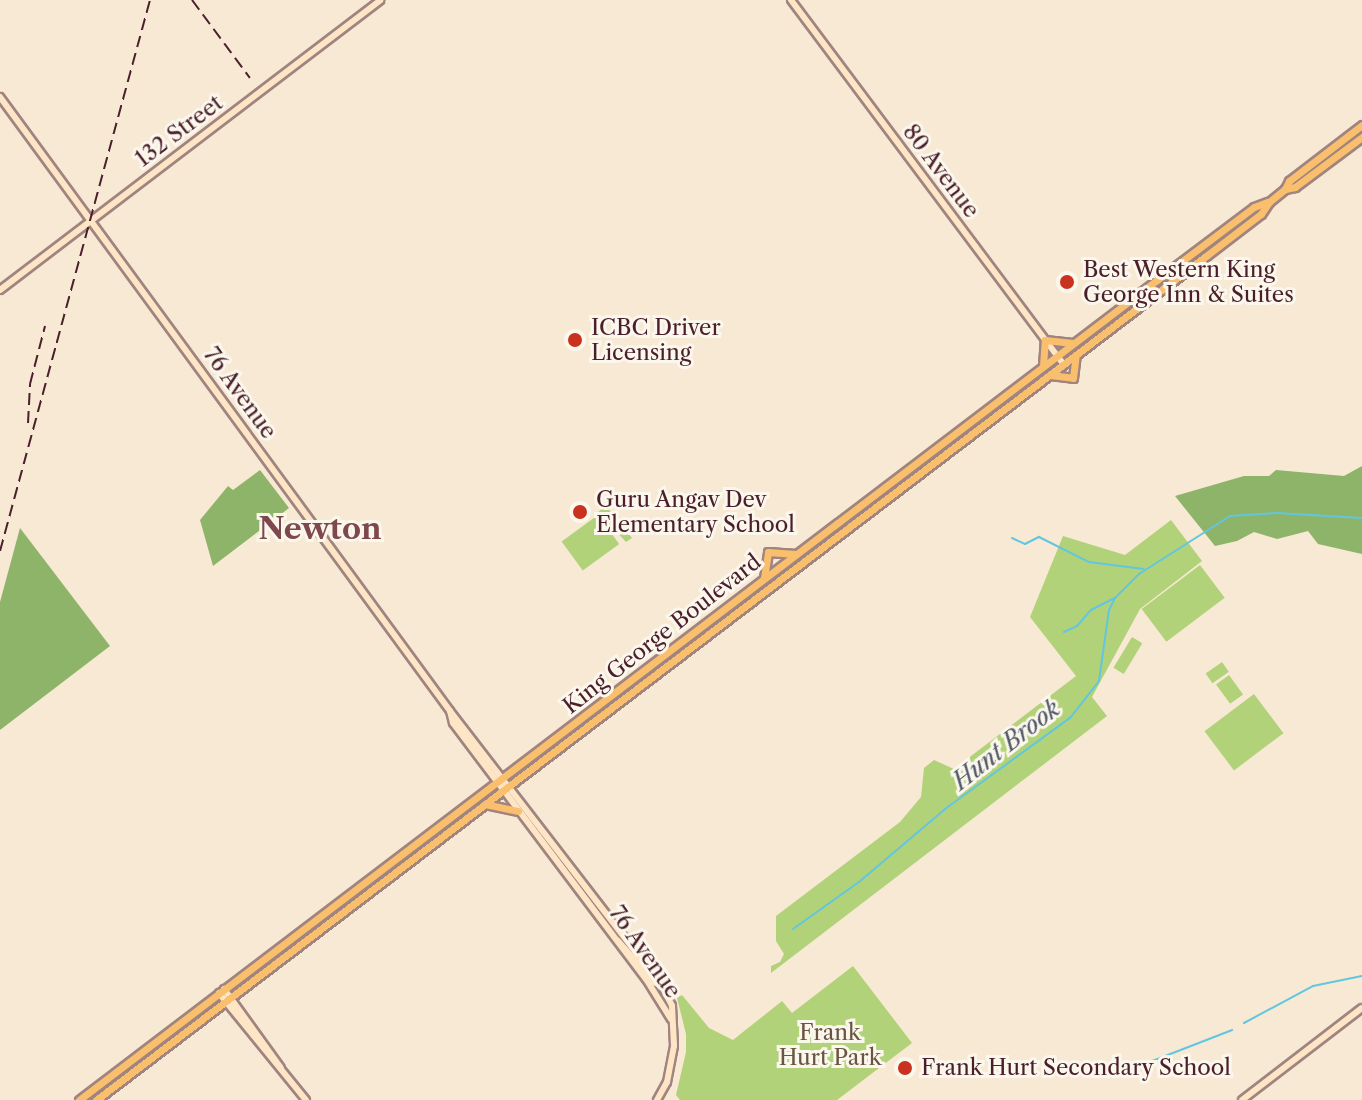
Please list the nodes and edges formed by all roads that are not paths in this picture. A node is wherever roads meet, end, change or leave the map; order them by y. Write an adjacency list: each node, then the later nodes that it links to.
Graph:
1 (380, 0): 8 (main road, 132 Street)
2 (791, 0): 10 (main road, 80 Avenue)
3 (0, 97): 8 (main road, 76 Avenue)
4 (1362, 125): 6 (main road, King George Boulevard)
5 (1362, 137): 6 (main road, King George Boulevard)
6 (1285, 189): 7 (main road, King George Boulevard)
7 (1269, 202): 11 (main road, King George Boulevard); 12 (main road, King George Boulevard)
8 (91, 220): 9 (main road, 132 Street); 19 (main road, 76 Avenue)
9 (0, 290)
10 (1045, 340): 11 (main road); 13 (main road, 80 Avenue); 15 (main road)
11 (1073, 343): 13 (main road, King George Boulevard)
12 (1076, 355): 14 (main road, King George Boulevard); 16 (main road)
13 (1057, 356): 14 (main road, 80 Avenue); 15 (main road, King George Boulevard)
14 (1063, 364): 16 (main road, King George Boulevard)
15 (1043, 366): 17 (main road, King George Boulevard)
16 (1050, 375): 19 (main road, King George Boulevard)
17 (796, 554): 18 (main road, King George Boulevard); 18 (main road)
18 (764, 578): 19 (main road, King George Boulevard)
19 (504, 784): 20 (main road, King George Boulevard); 21 (main road, 76 Avenue); 23 (main road, 76 Avenue); 24 (main road, King George Boulevard)
20 (485, 804): 21 (main road); 25 (main road, King George Boulevard)
21 (518, 811): 22 (main road, 76 Avenue)
22 (615, 938): 23 (main road); 27 (main road, 76 Avenue)
23 (662, 986): 27 (main road, 76 Avenue)
24 (222, 991): 25 (main road); 28 (main road, King George Boulevard)
25 (228, 999): 29 (main road, King George Boulevard); 32 (main road)
26 (1362, 1008): 34 (main road)
27 (671, 1019): 33 (main road)
28 (172, 1029): 29 (main road); 30 (main road, King George Boulevard)
29 (124, 1079): 31 (main road, King George Boulevard)
30 (79, 1100)
31 (96, 1100)
32 (306, 1100)
33 (657, 1100)
34 (1242, 1100)

